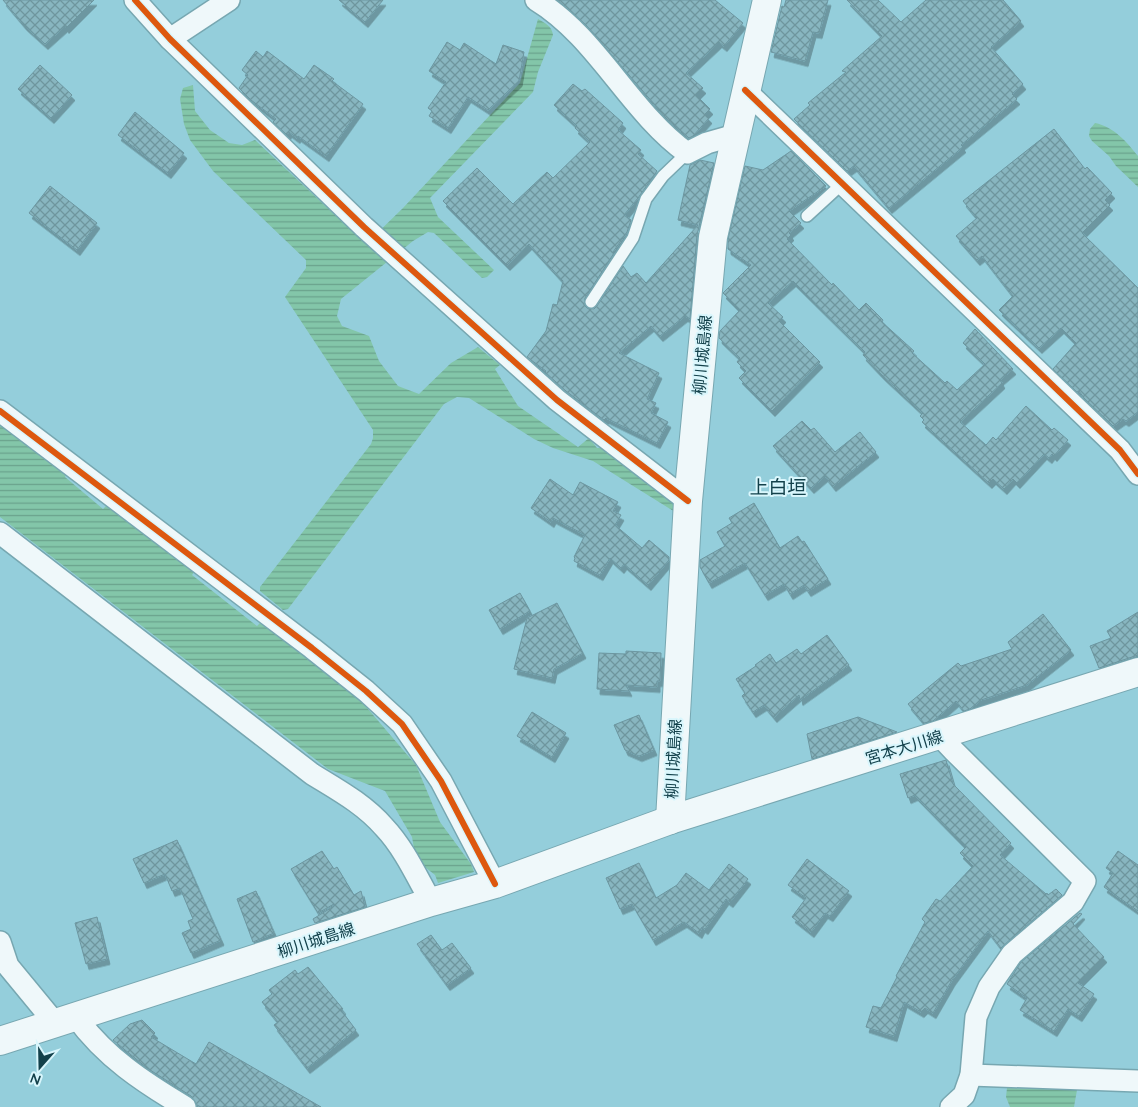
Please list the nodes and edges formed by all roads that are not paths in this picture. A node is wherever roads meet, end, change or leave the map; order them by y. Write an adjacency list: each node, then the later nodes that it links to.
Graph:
1 (135, 0): 5 (street)
2 (229, 0): 5 (street)
3 (536, 0): 8 (street)
4 (767, 0): 6 (main road, 柳川城島線)
5 (170, 39): 14 (street)
6 (745, 90): 7 (main road, 柳川城島線); 9 (street)
7 (735, 135): 8 (street); 14 (main road, 柳川城島線)
8 (687, 153): 11 (lane)
9 (843, 183): 10 (lane); 13 (street)
10 (807, 216)
11 (590, 302)
12 (0, 411): 19 (street)
13 (1138, 474)
14 (688, 501): 18 (main road, 柳川城島線)
15 (0, 533): 20 (street)
16 (1138, 672): 17 (main road, 宮本大川線)
17 (940, 736): 18 (main road, 宮本大川線); 24 (street)
18 (670, 820): 19 (main road, 柳川城島線)
19 (491, 884): 20 (main road, 柳川城島線)
20 (431, 902): 22 (main road, 柳川城島線)
21 (0, 942): 22 (street)
22 (65, 1020): 23 (main road, 柳川城島線); 26 (street)
23 (0, 1041)
24 (972, 1075): 25 (street); 27 (street)
25 (1138, 1081)
26 (185, 1107)
27 (951, 1107)

